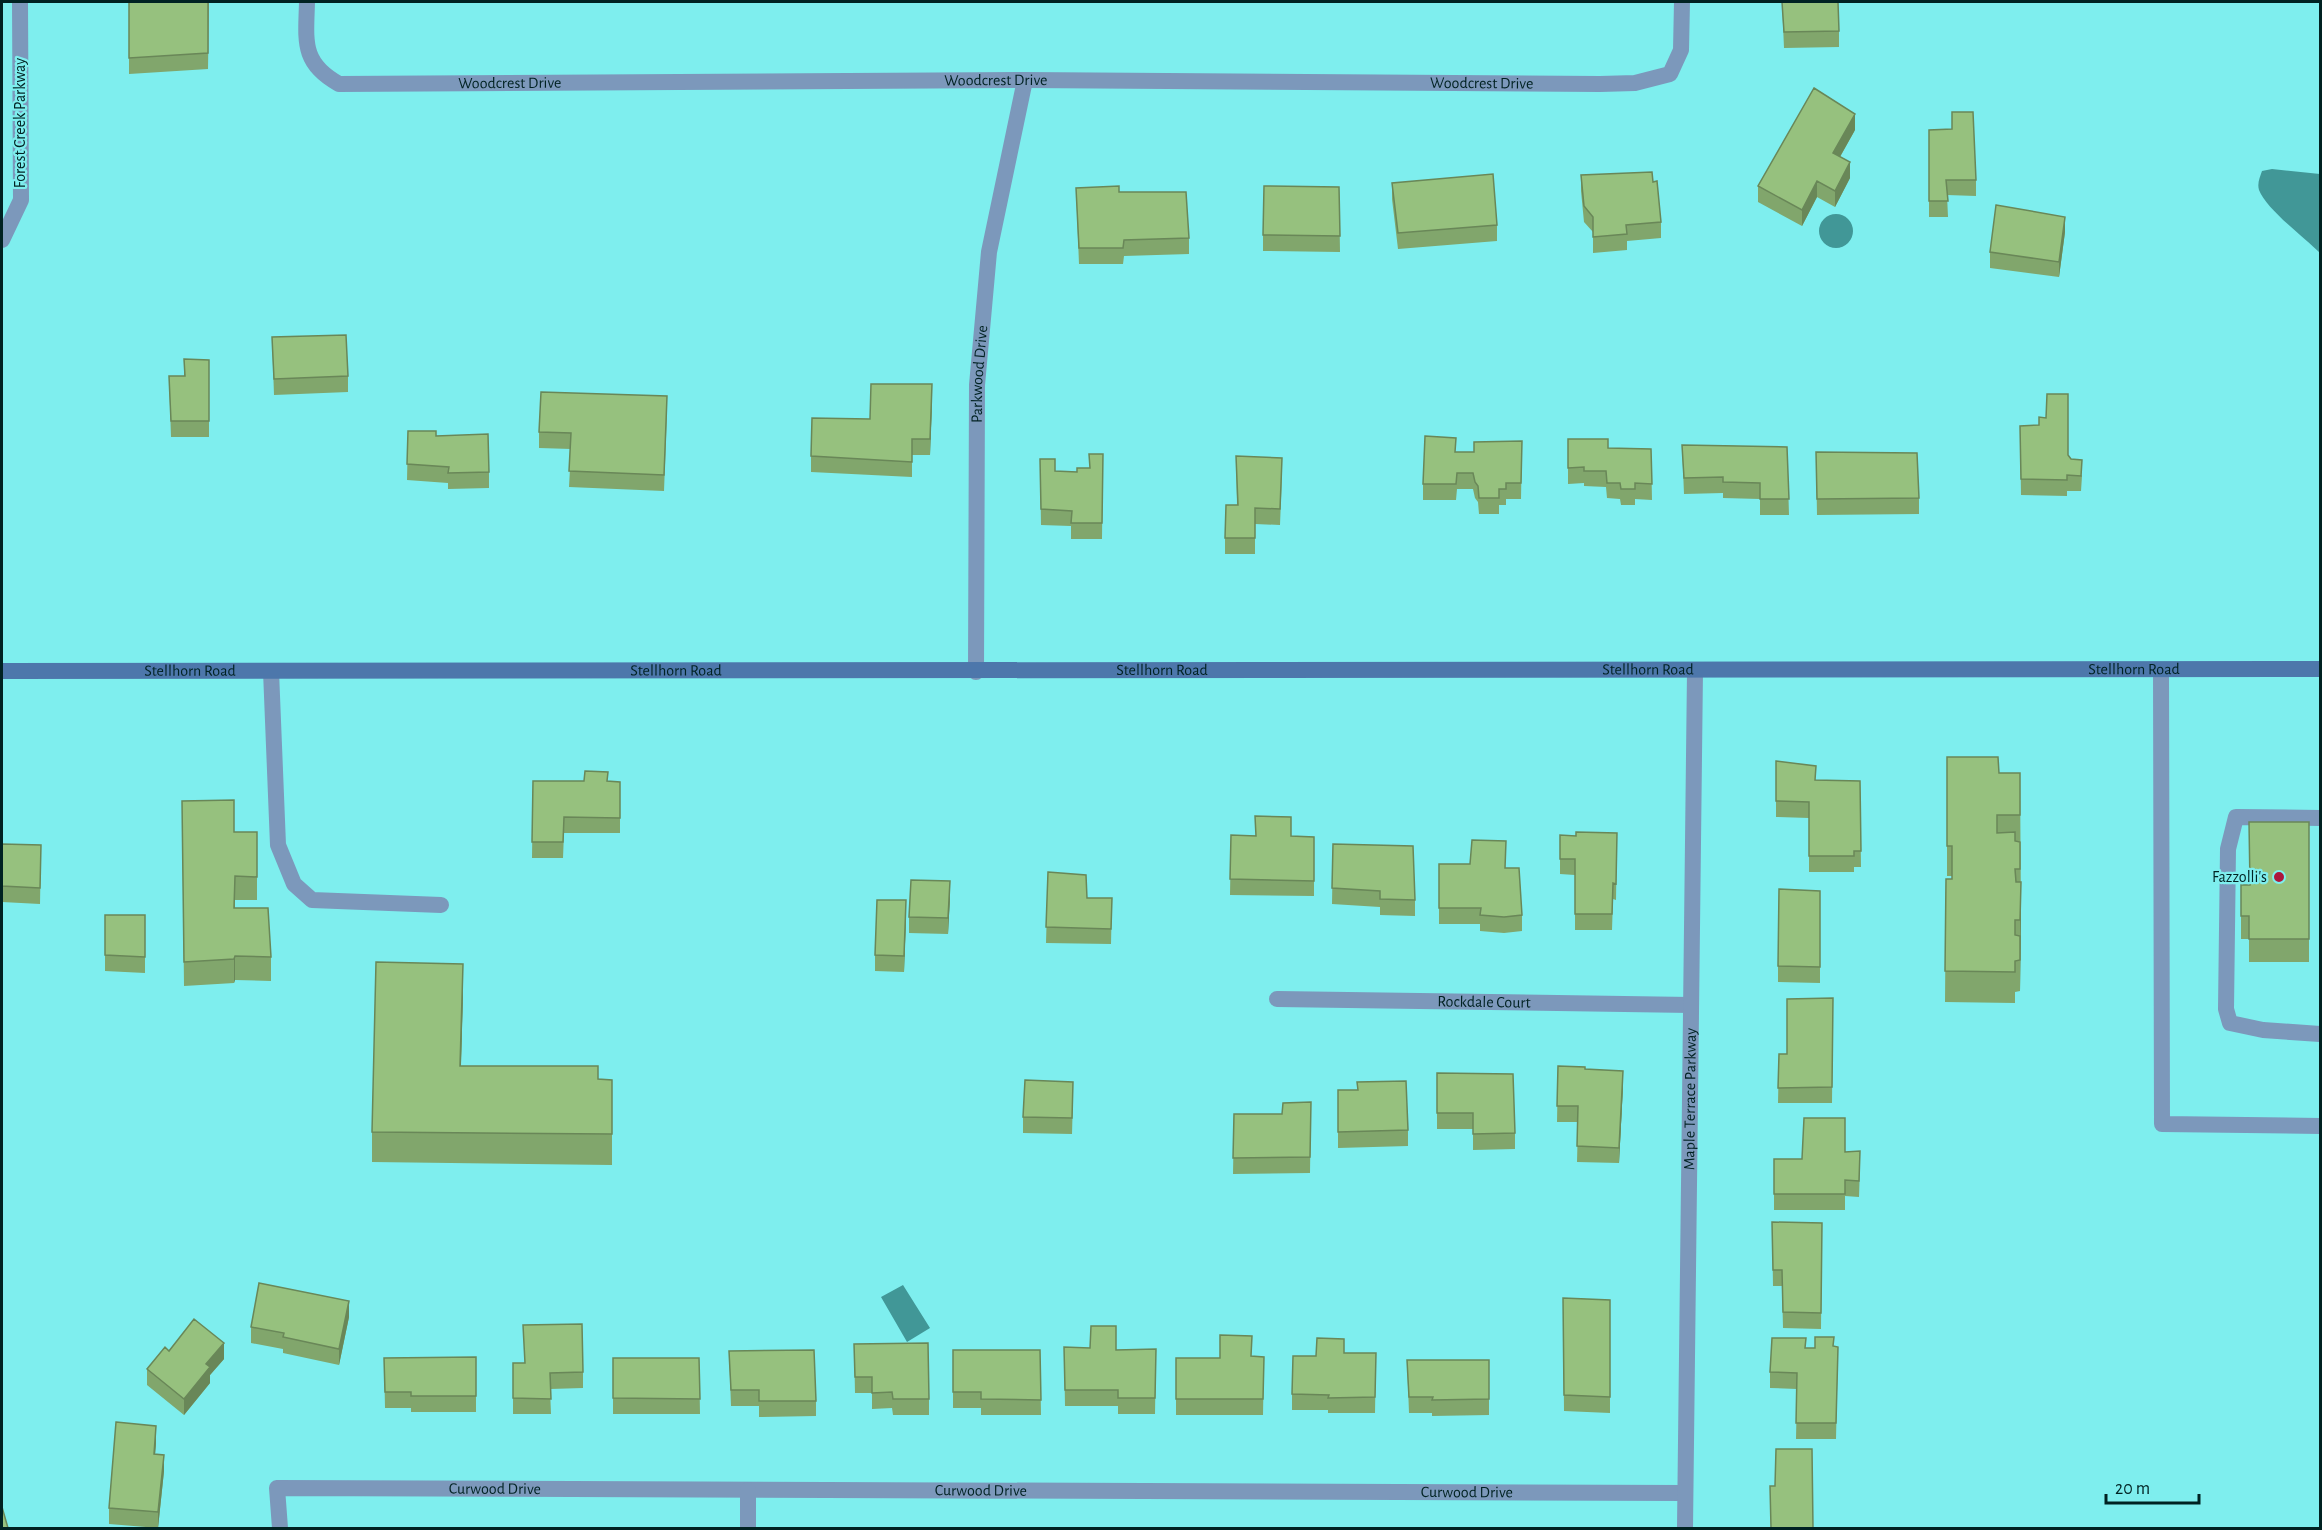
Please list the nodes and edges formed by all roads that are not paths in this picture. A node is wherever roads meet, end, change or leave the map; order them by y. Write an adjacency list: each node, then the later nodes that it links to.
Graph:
1 (20, 2): 5 (street, Forest Creek Parkway)
2 (307, 2): 4 (street, Woodcrest Drive)
3 (1682, 2): 4 (street, Woodcrest Drive)
4 (1025, 80): 11 (street, Parkwood Drive)
5 (2, 240)
6 (2320, 669): 10 (main road, Stellhorn Road)
7 (2, 671): 8 (main road, Stellhorn Road)
8 (271, 671): 11 (main road, Stellhorn Road); 13 (street)
9 (1695, 671): 10 (main road, Stellhorn Road); 11 (main road, Stellhorn Road); 15 (street, Maple Terrace Parkway)
10 (2161, 671): 17 (street)
11 (976, 672)
12 (2320, 818): 16 (street)
13 (441, 905)
14 (1277, 999): 15 (street, Rockdale Court)
15 (1691, 1005): 19 (street, Maple Terrace Parkway)
16 (2320, 1034)
17 (2320, 1126)
18 (748, 1490): 19 (street, Curwood Drive); 20 (street, Curwood Drive); 21 (street)
19 (1685, 1493): 22 (street, Maple Terrace Parkway)
20 (280, 1528)
21 (748, 1528)
22 (1685, 1528)

